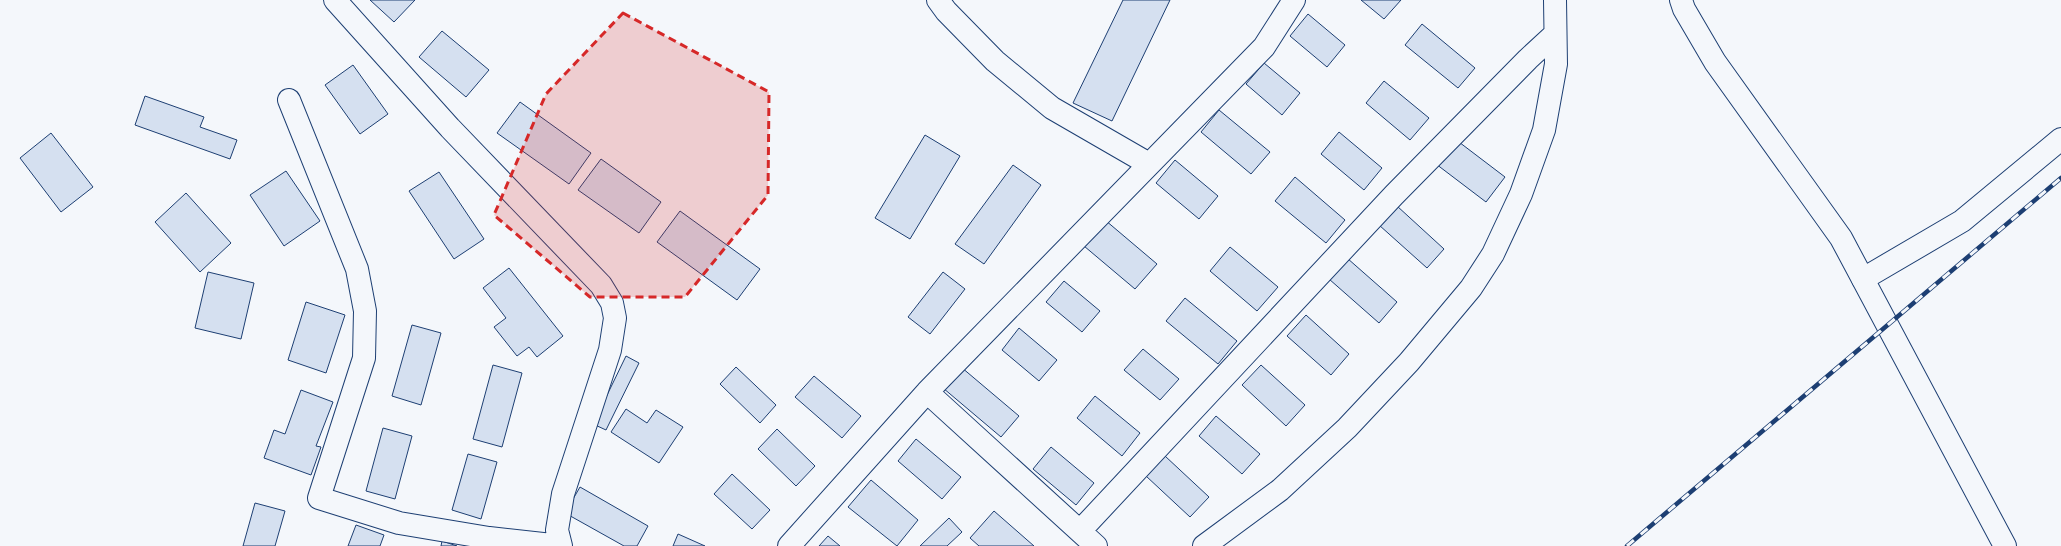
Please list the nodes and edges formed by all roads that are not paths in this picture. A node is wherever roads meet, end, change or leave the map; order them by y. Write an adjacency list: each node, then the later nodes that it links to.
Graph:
1 (335, 0): 7 (street)
2 (938, 0): 9 (street)
3 (1294, 0): 9 (street)
4 (1555, 0): 6 (street)
5 (1681, 0): 10 (street)
6 (1555, 34): 12 (street); 15 (street)
7 (289, 100)
8 (2061, 140): 10 (street)
9 (1149, 164): 11 (street)
10 (1863, 279): 16 (street)
11 (927, 392): 12 (street); 13 (street)
12 (1080, 531): 14 (street)
13 (789, 546)
14 (1096, 546)
15 (1204, 546)
16 (2005, 546)

